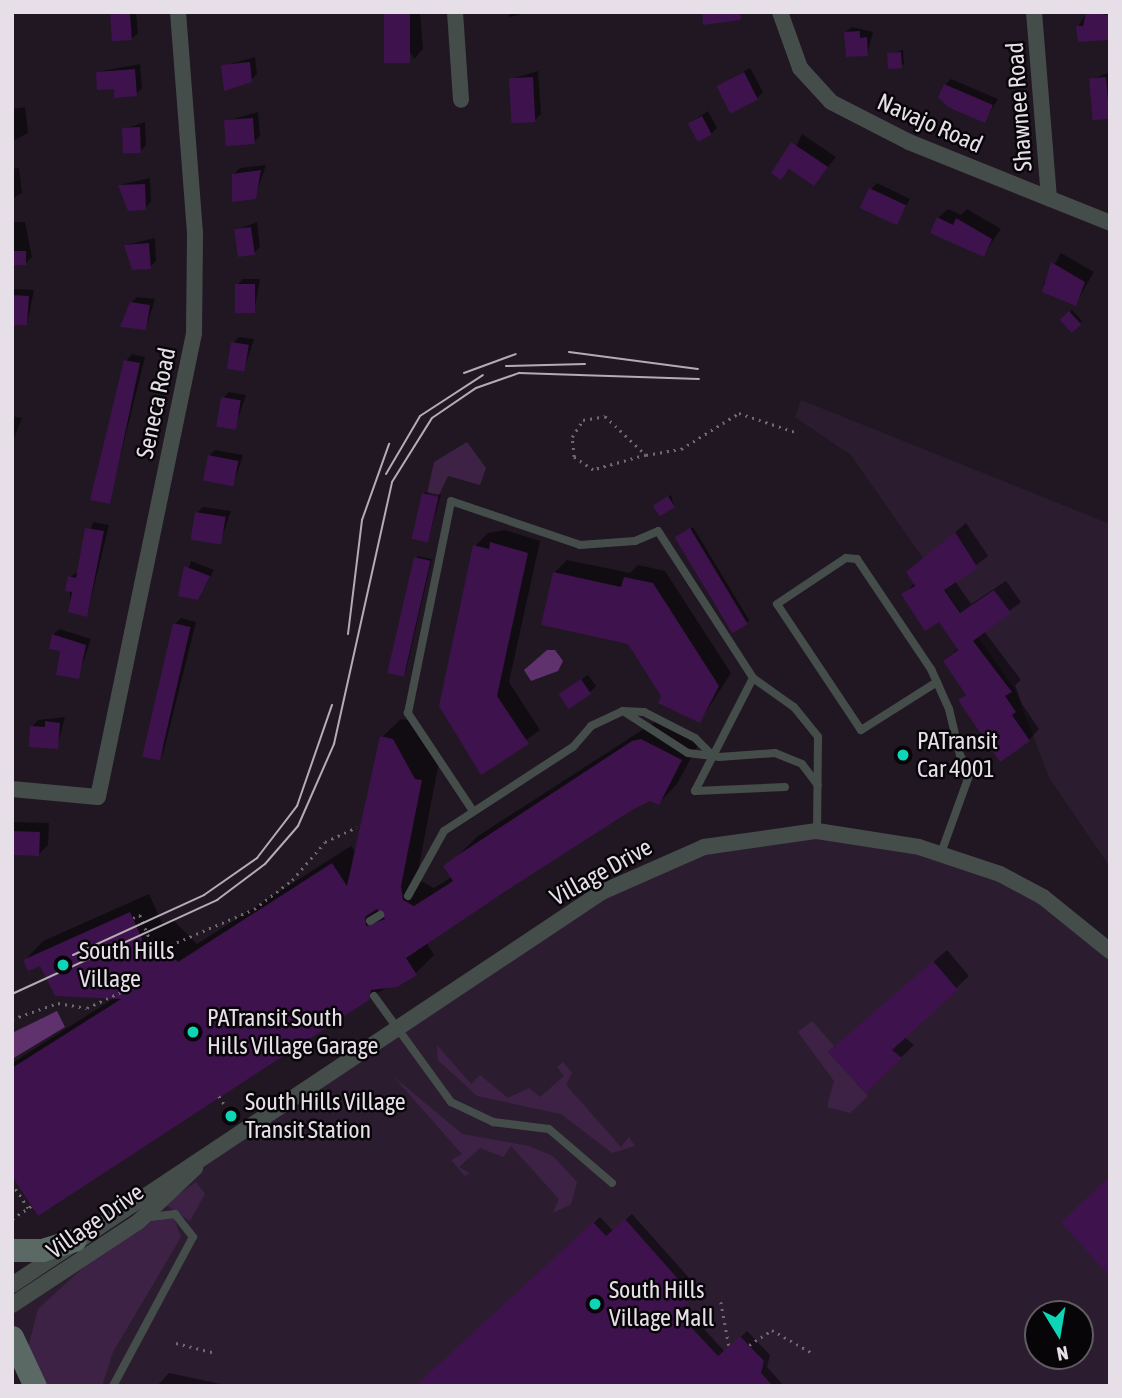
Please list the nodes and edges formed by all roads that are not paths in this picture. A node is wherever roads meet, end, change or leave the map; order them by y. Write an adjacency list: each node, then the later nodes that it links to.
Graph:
1 (178, 12): 14 (street, Seneca Road)
2 (455, 12): 5 (street)
3 (780, 12): 6 (street, Navajo Road)
4 (1034, 12): 6 (street, Shawnee Road)
5 (461, 100)
6 (1049, 198): 7 (street, Navajo Road)
7 (1110, 223)
8 (752, 678): 11 (lane); 12 (lane); 15 (lane)
9 (937, 682): 9 (lane); 17 (lane)
10 (623, 711): 11 (lane); 11 (lane); 15 (lane)
11 (712, 755): 12 (lane); 13 (lane)
12 (818, 785): 16 (lane)
13 (785, 787)
14 (12, 789)
15 (473, 811): 18 (lane)
16 (817, 831): 17 (street, Village Drive); 23 (street, Village Drive)
17 (941, 853): 21 (street, Village Drive)
18 (408, 896)
19 (380, 915): 20 (lane)
20 (370, 921)
21 (1110, 951)
22 (373, 996): 23 (lane)
23 (397, 1032): 24 (street, Village Drive); 25 (lane)
24 (197, 1166): 26 (street, Village Drive); 27 (street, Village Drive)
25 (612, 1184)
26 (138, 1222): 30 (street, Village Drive); 33 (lane)
27 (74, 1240): 28 (street); 29 (street, Village Drive)
28 (12, 1250)
29 (12, 1285)
30 (12, 1305)
31 (12, 1337): 32 (street)
32 (35, 1386)
33 (113, 1386)

